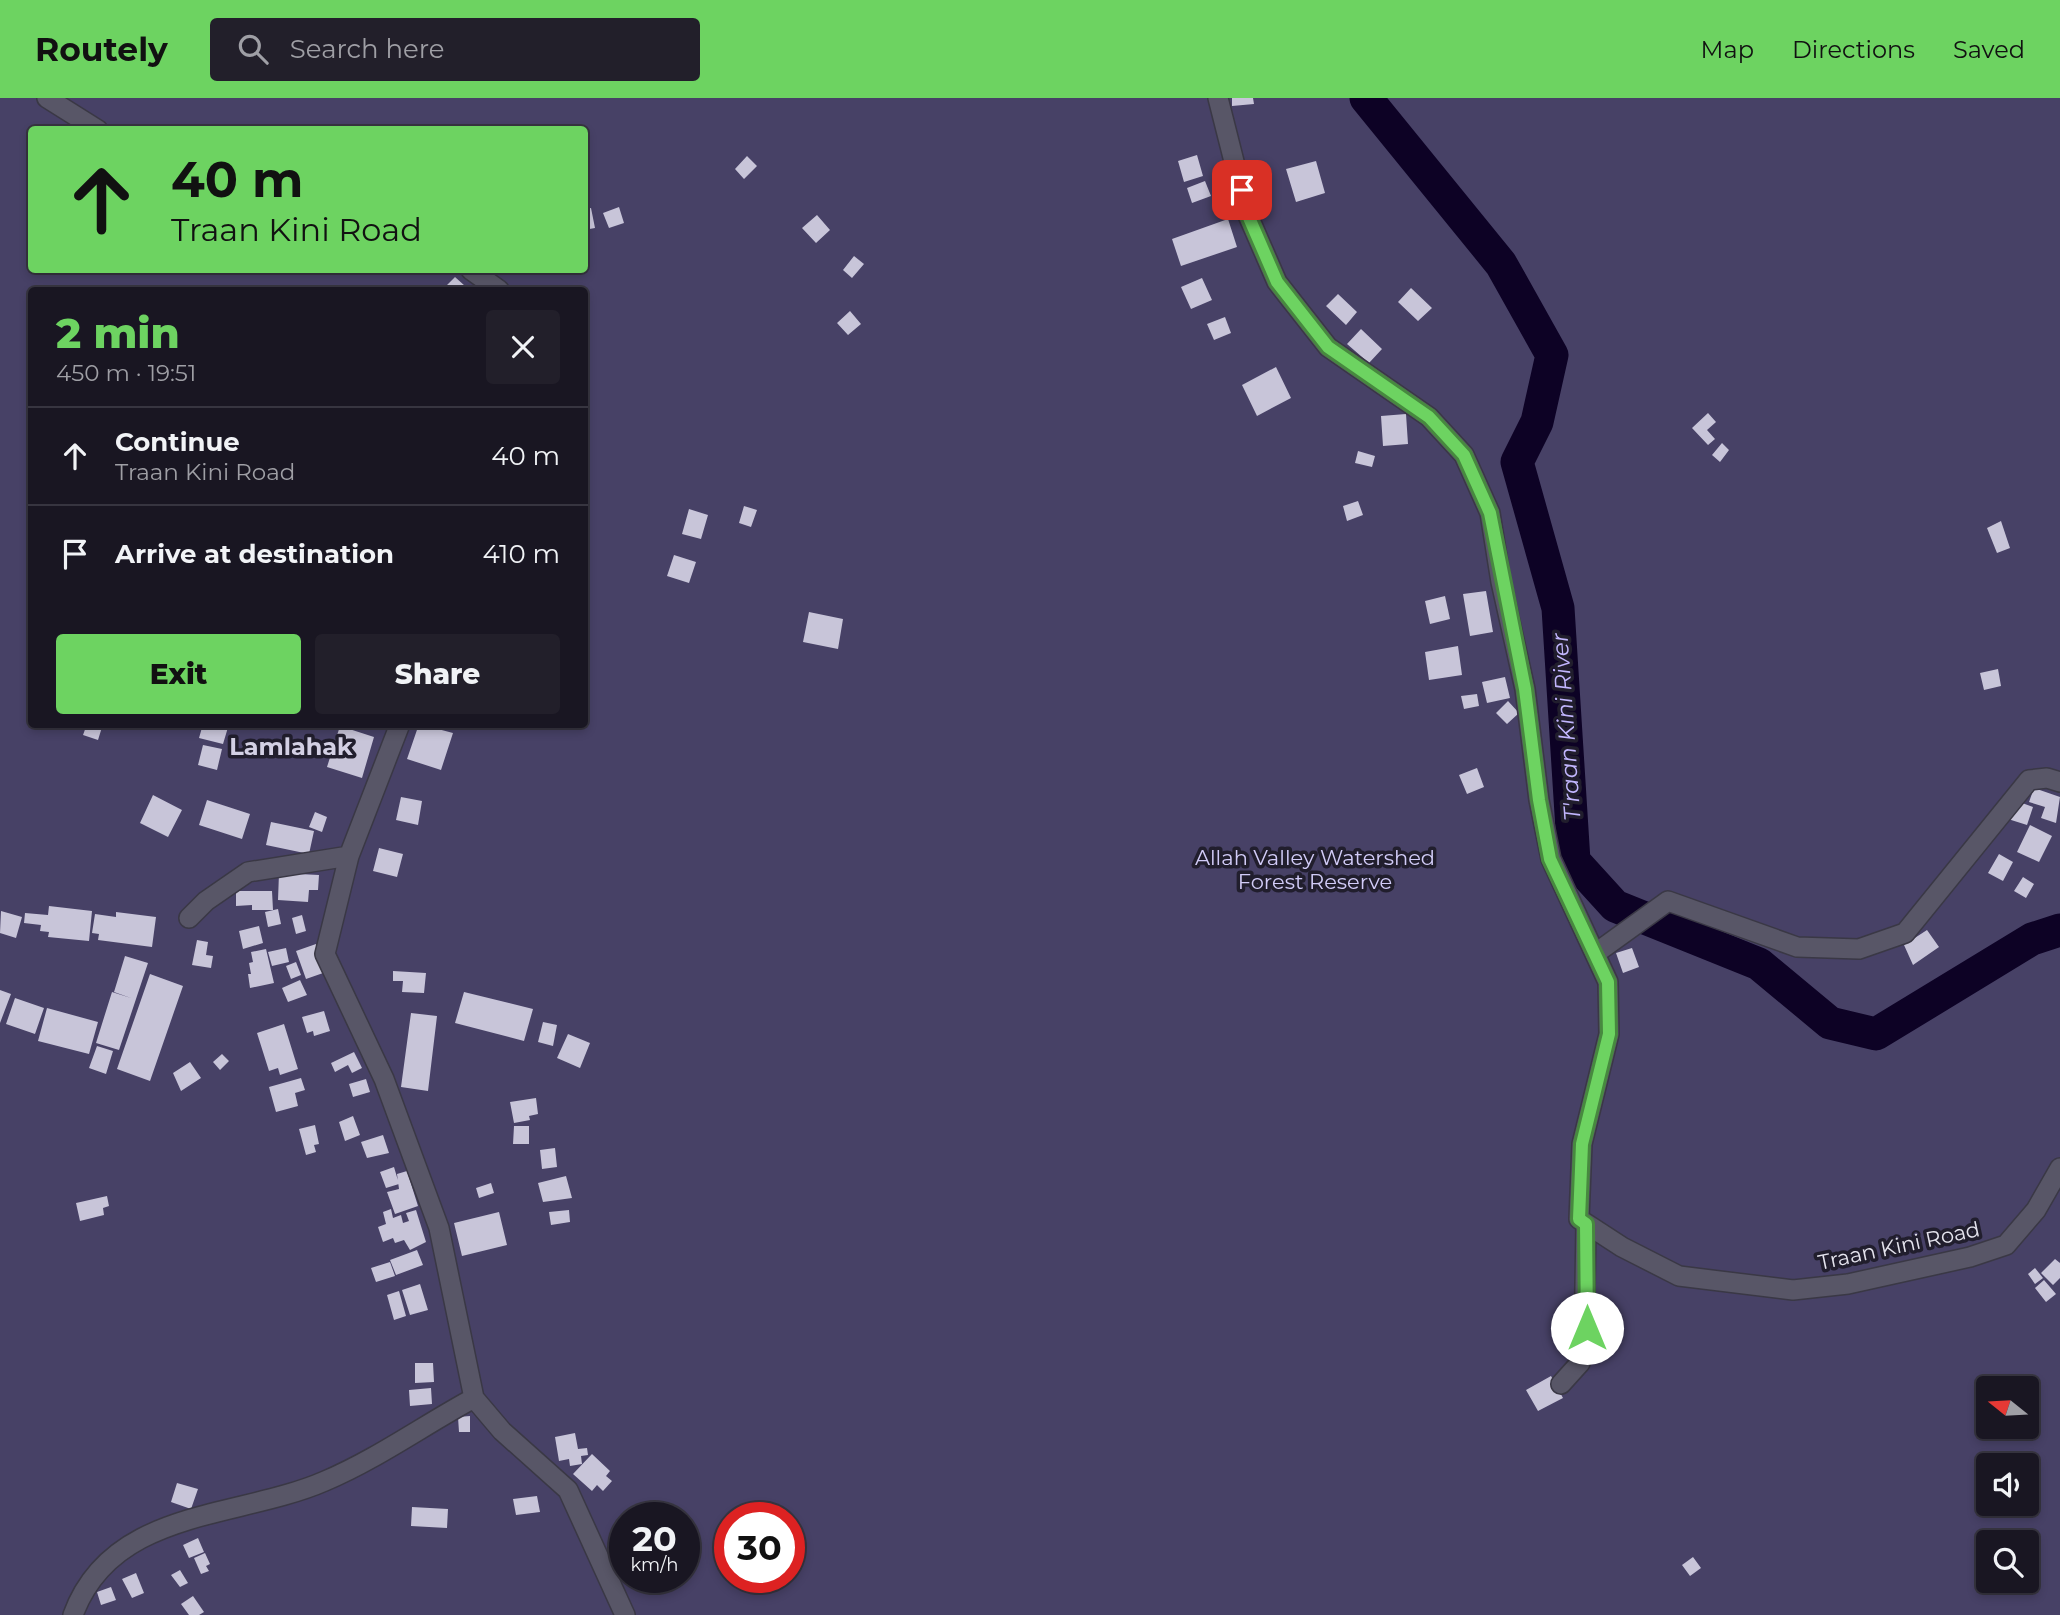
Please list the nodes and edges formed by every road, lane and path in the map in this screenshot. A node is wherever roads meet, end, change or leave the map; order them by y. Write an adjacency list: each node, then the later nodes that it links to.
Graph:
1 (47, 98): 3 (street)
2 (1218, 98): 10 (street)
3 (92, 126)
4 (475, 273): 5 (street)
5 (495, 287)
6 (398, 728): 8 (street)
7 (2060, 782): 10 (street)
8 (348, 856): 9 (street); 14 (street)
9 (189, 918)
10 (1596, 953): 12 (street)
11 (2060, 1168): 12 (street, Traan Kini Road)
12 (1586, 1224): 13 (street)
13 (1561, 1384)
14 (474, 1398): 15 (street); 16 (street)
15 (73, 1615)
16 (625, 1615)

